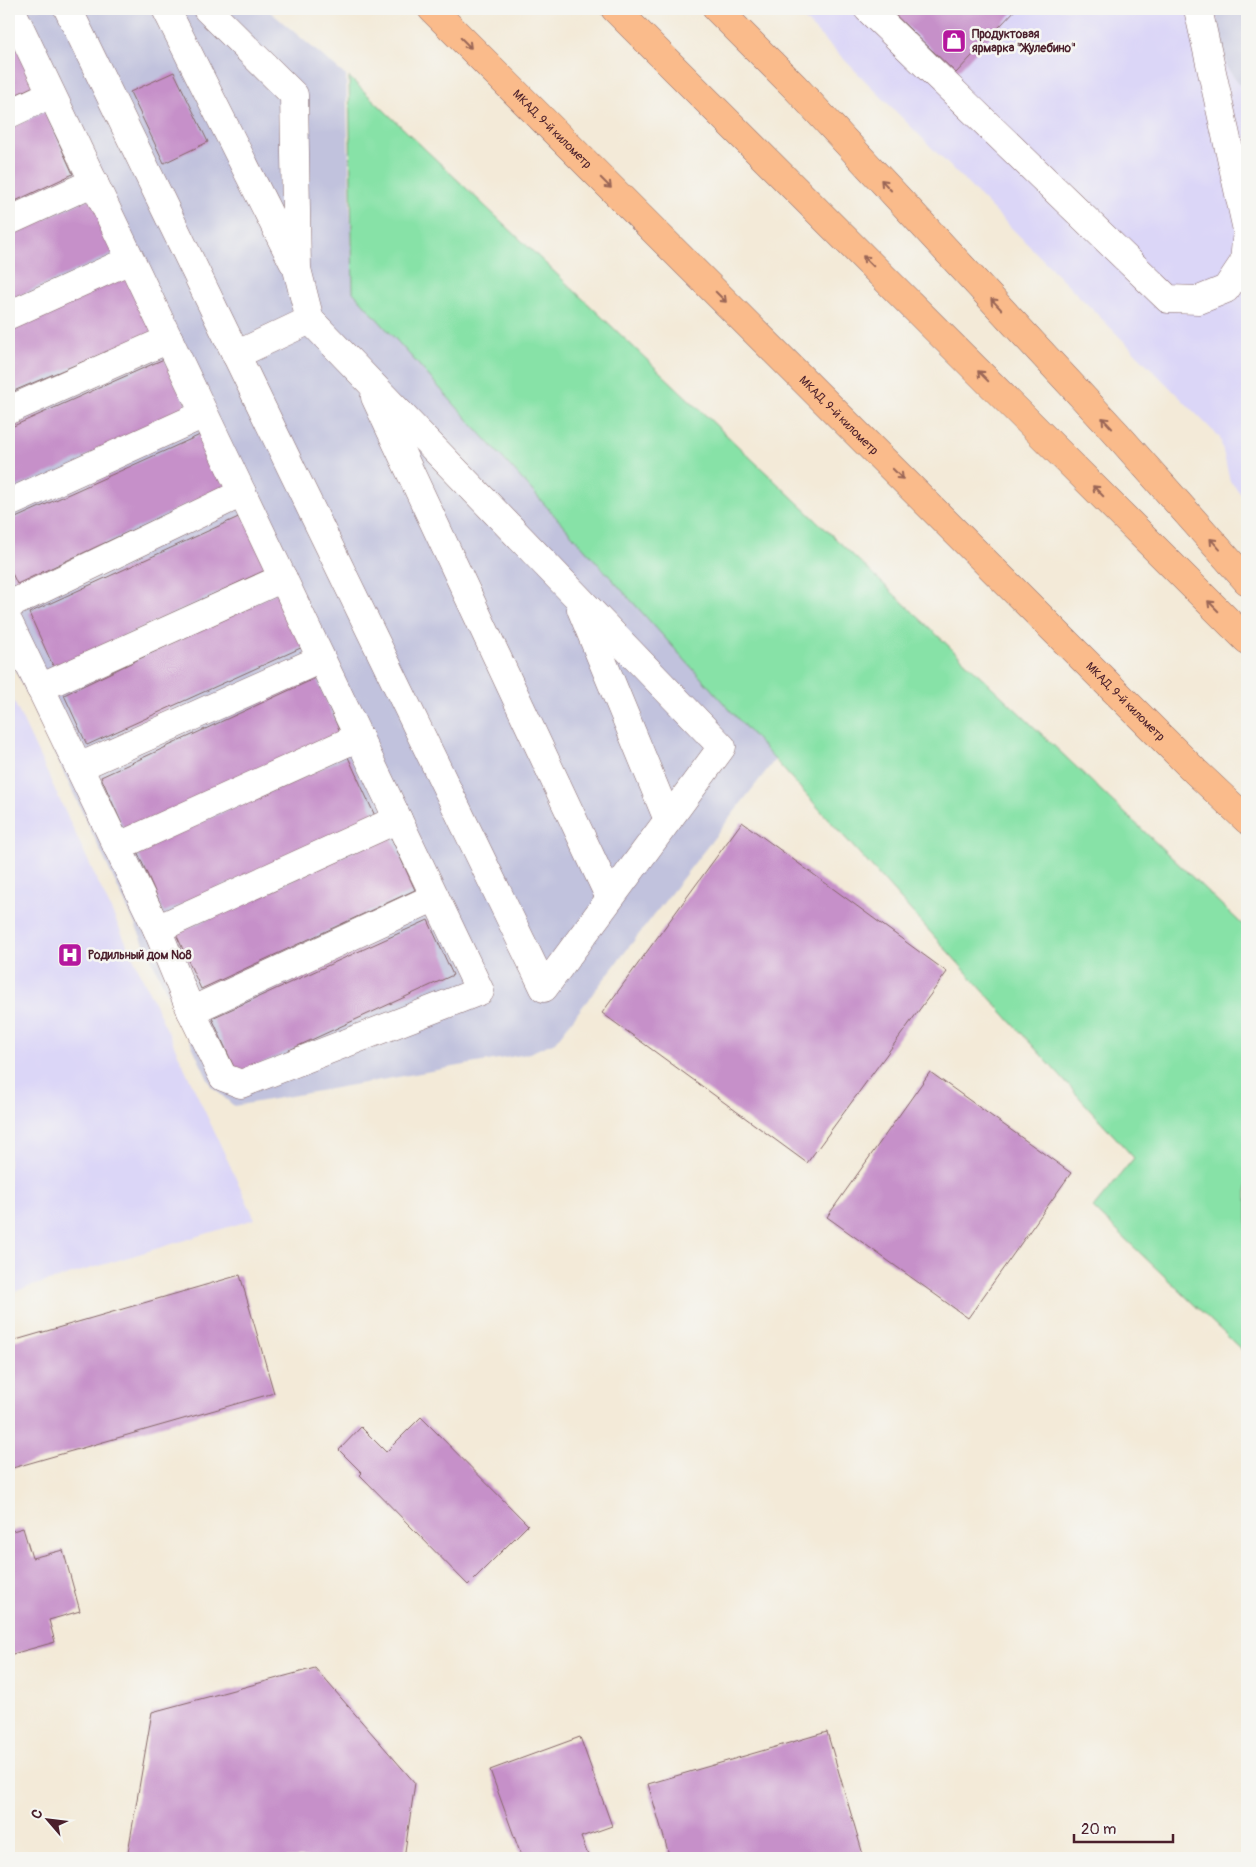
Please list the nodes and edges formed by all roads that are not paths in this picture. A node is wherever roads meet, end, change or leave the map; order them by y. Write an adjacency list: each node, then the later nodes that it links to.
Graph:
1 (68, 9): 20 (lane)
2 (166, 9): 16 (lane)
3 (207, 9): 16 (lane)
4 (432, 9): 38 (main road, МКАД, 9-й километр, one-way to 38)
5 (614, 9): 31 (main road, one-way to 5)
6 (717, 9): 27 (main road, one-way to 6)
7 (868, 9): 14 (lane)
8 (1198, 9): 14 (lane)
9 (11, 13): 10 (lane)
10 (51, 94): 11 (lane); 12 (lane)
11 (9, 114)
12 (94, 182): 13 (lane); 15 (lane)
13 (9, 221)
14 (1247, 231)
15 (130, 260): 17 (lane); 19 (lane)
16 (296, 269): 18 (lane)
17 (9, 315)
18 (310, 320): 20 (lane); 21 (lane)
19 (169, 339): 22 (lane); 23 (lane)
20 (236, 355): 41 (lane)
21 (365, 377): 28 (lane); 41 (lane)
22 (9, 410)
23 (204, 414): 24 (lane); 25 (lane)
24 (242, 493): 26 (lane); 29 (lane)
25 (9, 503)
26 (283, 578): 32 (lane); 33 (lane)
27 (1247, 581)
28 (574, 594): 37 (lane); 37 (lane)
29 (9, 604)
30 (9, 623): 33 (lane)
31 (1247, 640)
32 (321, 659): 34 (lane); 35 (lane)
33 (40, 688): 35 (lane)
34 (359, 737): 36 (lane); 39 (lane)
35 (79, 768): 39 (lane)
36 (398, 819): 40 (lane); 42 (lane)
37 (668, 820): 41 (lane)
38 (1247, 820)
39 (117, 847): 42 (lane)
40 (435, 896): 43 (lane); 43 (lane)
41 (610, 898)
42 (157, 929): 43 (lane)
43 (191, 1010)

